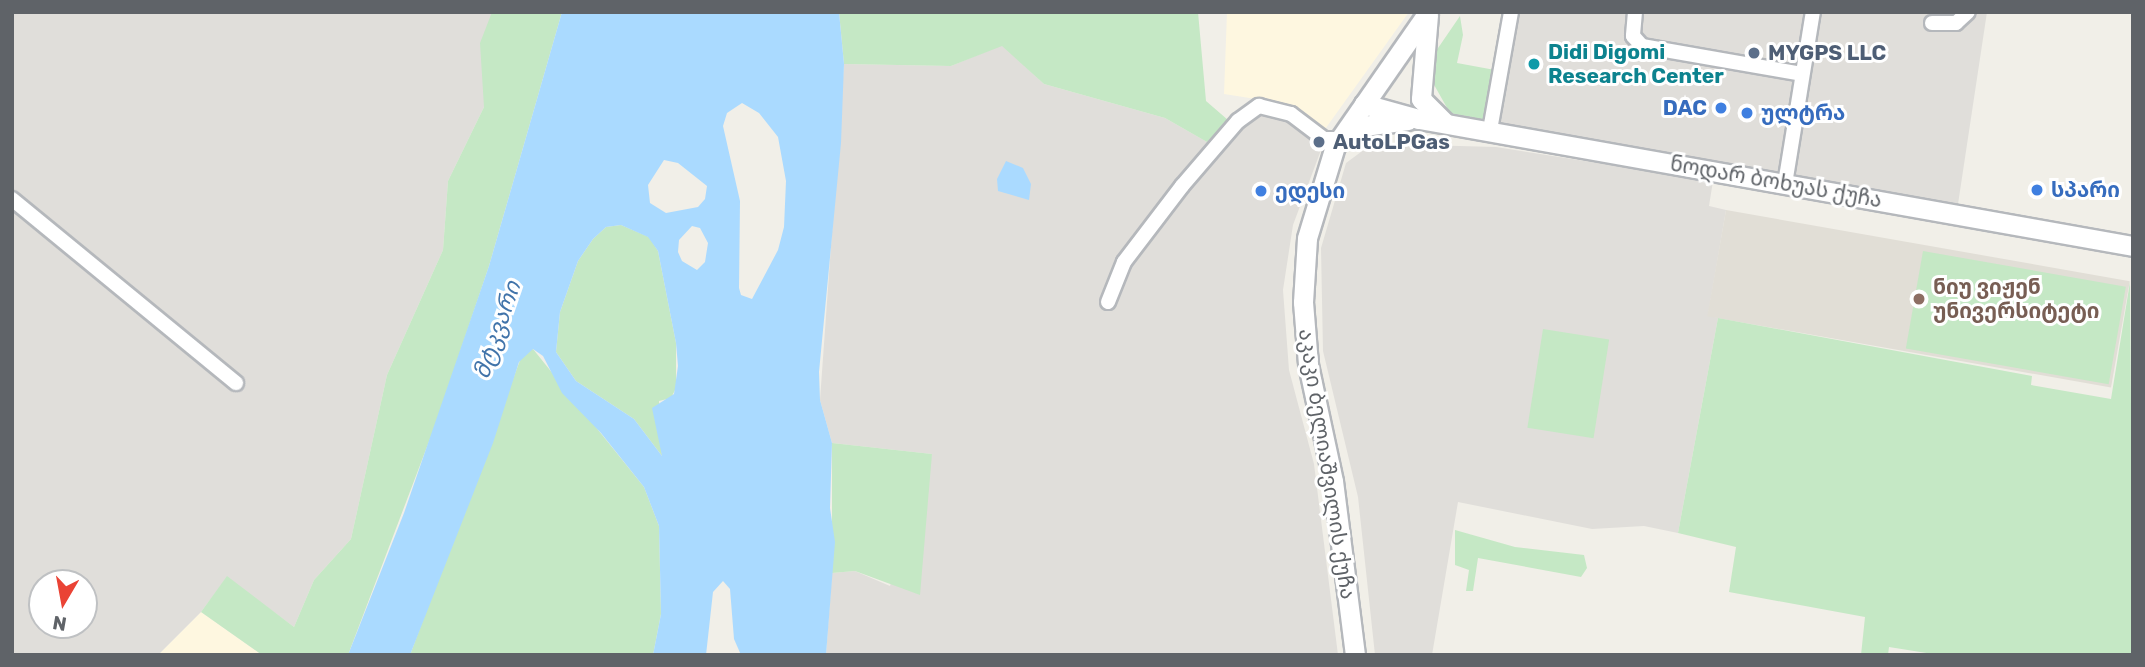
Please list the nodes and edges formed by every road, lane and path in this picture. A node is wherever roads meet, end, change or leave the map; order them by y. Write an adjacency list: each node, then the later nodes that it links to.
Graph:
1 (1428, 12): 8 (street, აკაკი ბელიაშვილის ქუჩა); 10 (street)
2 (1511, 12): 11 (street)
3 (1635, 12): 7 (street)
4 (1814, 12): 7 (street)
5 (1968, 12): 6 (street)
6 (1932, 23)
7 (1802, 74): 13 (street)
8 (1364, 104): 9 (street); 12 (street, აკაკი ბელიაშვილის ქუჩა)
9 (1419, 119): 10 (street, ნოდარ ბოხუას ქუჩა); 12 (street)
10 (1444, 122): 11 (street, ნოდარ ბოხუას ქუჩა)
11 (1490, 130): 13 (street, ნოდარ ბოხუას ქუჩა)
12 (1340, 139): 16 (street); 18 (street, აკაკი ბელიაშვილის ქუჩა)
13 (1786, 184): 15 (street, ნოდარ ბოხუას ქუჩა)
14 (12, 199): 17 (street)
15 (2133, 246)
16 (1108, 302)
17 (236, 383)
18 (1355, 655)

